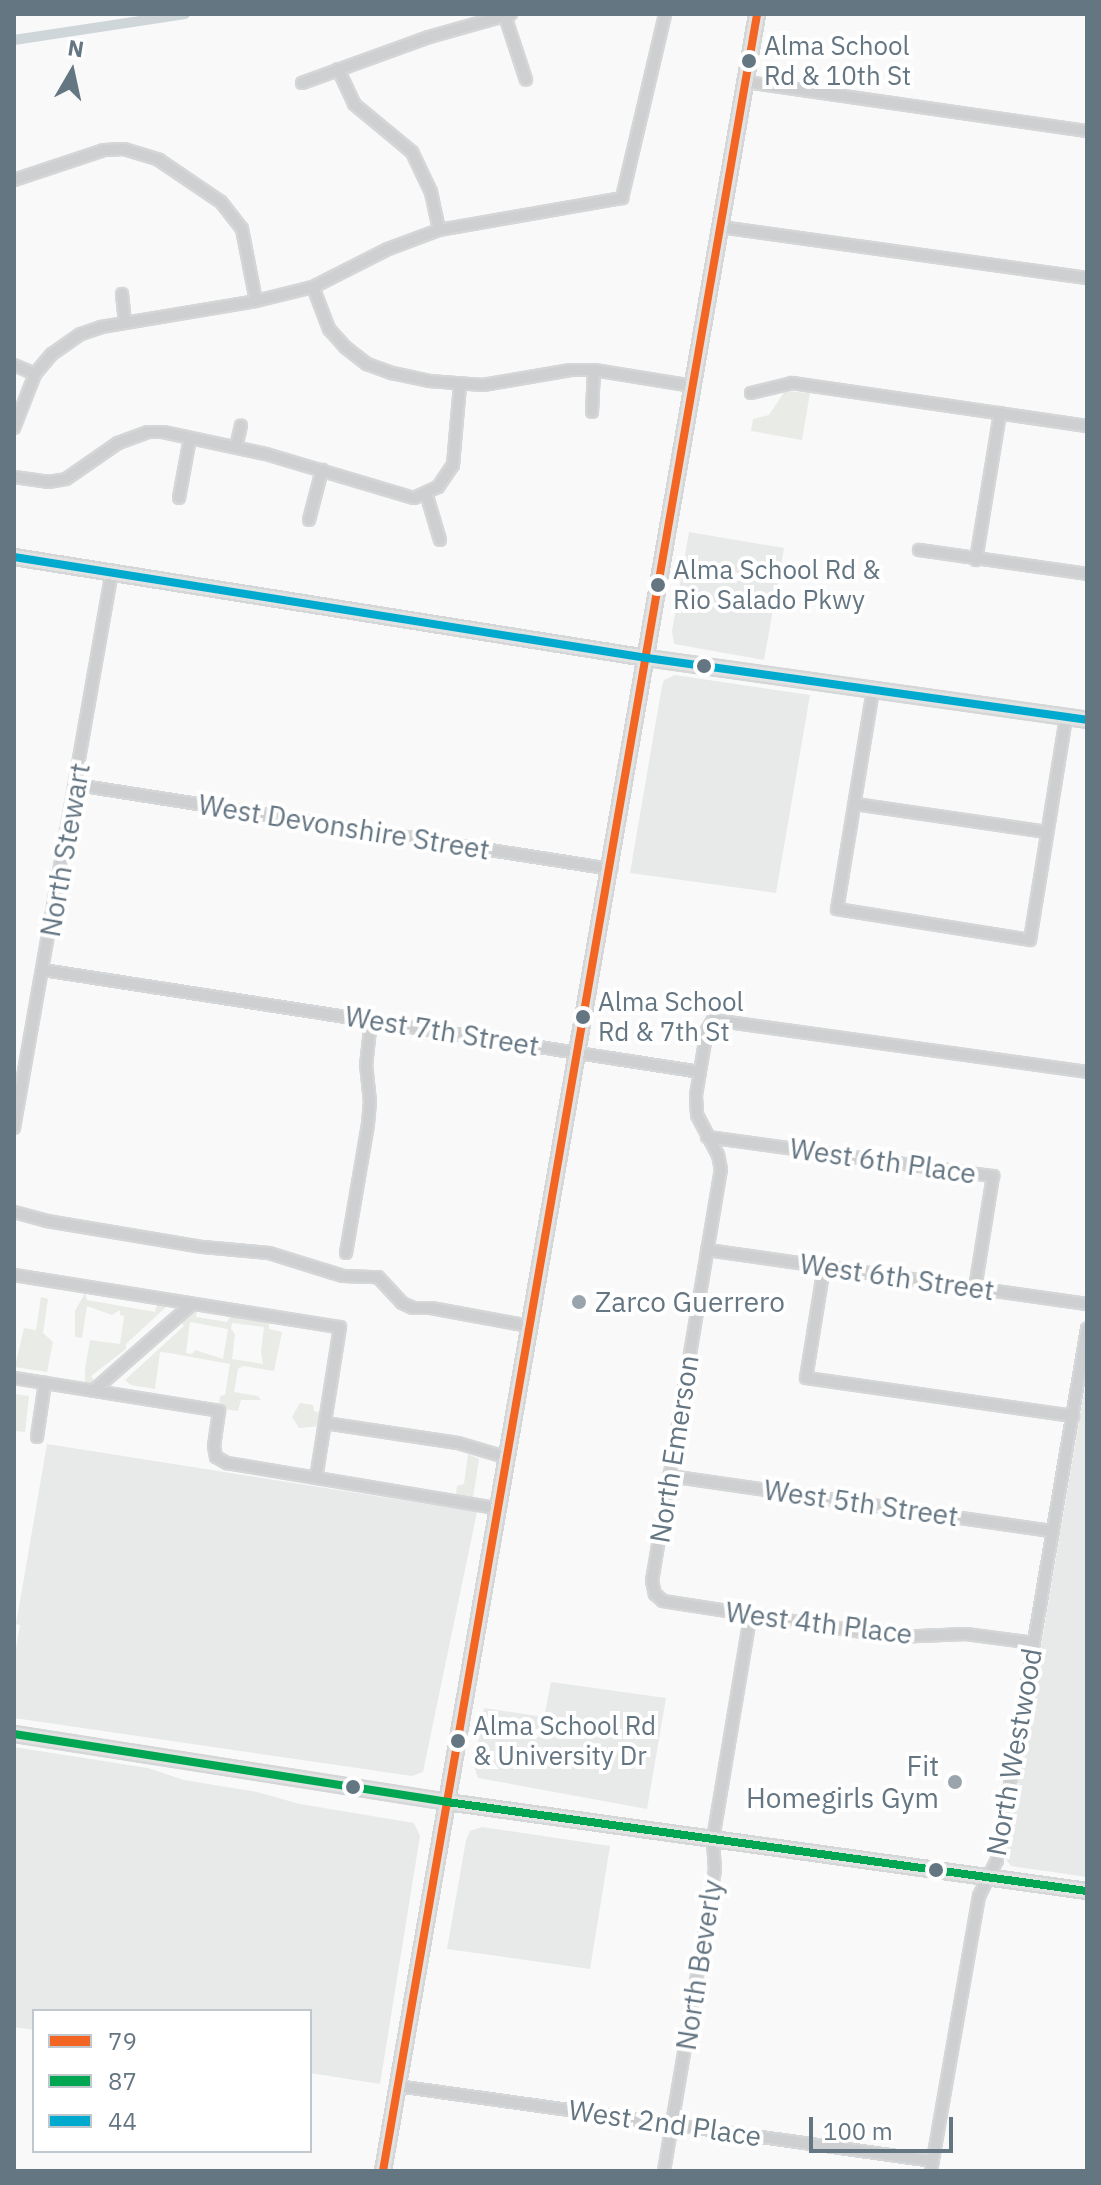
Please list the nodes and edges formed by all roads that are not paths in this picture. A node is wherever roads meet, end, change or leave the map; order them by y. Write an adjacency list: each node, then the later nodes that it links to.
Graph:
1 (665, 14): 11 (street)
2 (757, 14): 6 (main road)
3 (508, 15): 4 (street); 5 (street)
4 (338, 69): 7 (street); 11 (street)
5 (526, 80)
6 (746, 82): 8 (street); 10 (main road)
7 (302, 83)
8 (1087, 131)
9 (14, 180): 15 (street)
10 (720, 227): 12 (street); 21 (main road)
11 (439, 230): 13 (street)
12 (1087, 278)
13 (313, 287): 15 (street); 20 (street)
14 (122, 294): 16 (street)
15 (256, 301): 16 (street)
16 (125, 322): 19 (street)
17 (14, 365): 19 (street)
18 (594, 370): 20 (street); 21 (street); 23 (street)
19 (35, 374): 27 (street)
20 (460, 385): 32 (street)
21 (693, 386): 41 (main road)
22 (751, 393): 24 (street)
23 (592, 412)
24 (1000, 413): 26 (street); 38 (street)
25 (241, 426): 29 (street)
26 (1087, 426)
27 (14, 428)
28 (190, 438): 29 (street); 31 (street); 33 (street)
29 (236, 447): 30 (street)
30 (322, 470): 32 (street); 34 (street)
31 (14, 477)
32 (426, 493): 35 (street)
33 (179, 498)
34 (309, 520)
35 (440, 540)
36 (919, 550): 38 (street)
37 (14, 557): 39 (main road)
38 (976, 560): 40 (street)
39 (112, 571): 41 (main road); 45 (street, North Stewart)
40 (1087, 574)
41 (647, 658): 42 (main road); 48 (main road)
42 (873, 690): 43 (main road); 46 (street)
43 (1066, 717): 44 (main road); 47 (street)
44 (1087, 720)
45 (77, 785): 48 (street, West Devonshire Street); 49 (street, North Stewart)
46 (855, 804): 47 (street); 47 (street)
47 (1047, 832)
48 (611, 869): 51 (main road)
49 (43, 970): 50 (street, West 7th Street); 54 (street, North Stewart)
50 (371, 1020): 51 (street, West 7th Street); 58 (street)
51 (579, 1053): 52 (street, West 7th Street); 64 (main road)
52 (700, 1072): 53 (street); 55 (street, North Emerson)
53 (1087, 1072)
54 (14, 1128)
55 (707, 1137): 57 (street, North Emerson); 61 (street, West 6th Place)
56 (14, 1212): 64 (street)
57 (707, 1250): 59 (street, West 6th Street); 73 (street, North Emerson)
58 (346, 1253)
59 (824, 1267): 61 (street, West 6th Street); 69 (street)
60 (14, 1275): 62 (street)
61 (975, 1289): 63 (street, West 6th Street)
62 (192, 1304): 68 (street); 70 (street)
63 (1087, 1304)
64 (529, 1326): 72 (main road)
65 (1087, 1329): 69 (street, North Westwood)
66 (14, 1378): 67 (street)
67 (45, 1383): 68 (street); 71 (street)
68 (93, 1391): 74 (street)
69 (1073, 1416): 76 (street, North Westwood)
70 (325, 1423): 72 (street); 74 (street)
71 (37, 1437)
72 (505, 1457): 75 (main road)
73 (669, 1476): 76 (street, West 5th Street); 77 (street, North Emerson)
74 (316, 1478): 75 (street)
75 (496, 1508): 81 (main road)
76 (1053, 1531): 79 (street, North Westwood)
77 (655, 1594): 78 (street, West 4th Place)
78 (750, 1617): 79 (street, West 4th Place); 82 (street, North Beverly)
79 (1034, 1643): 83 (street, North Westwood)
80 (14, 1734): 81 (main road)
81 (447, 1802): 82 (main road); 85 (main road)
82 (713, 1839): 83 (main road); 86 (street, North Beverly)
83 (989, 1878): 84 (main road); 87 (street, North Westwood)
84 (1087, 1891)
85 (397, 2086): 86 (street, West 2nd Place); 88 (main road)
86 (672, 2124): 87 (street, West 2nd Place); 89 (street, North Beverly)
87 (932, 2166)
88 (383, 2171)
89 (664, 2171)

